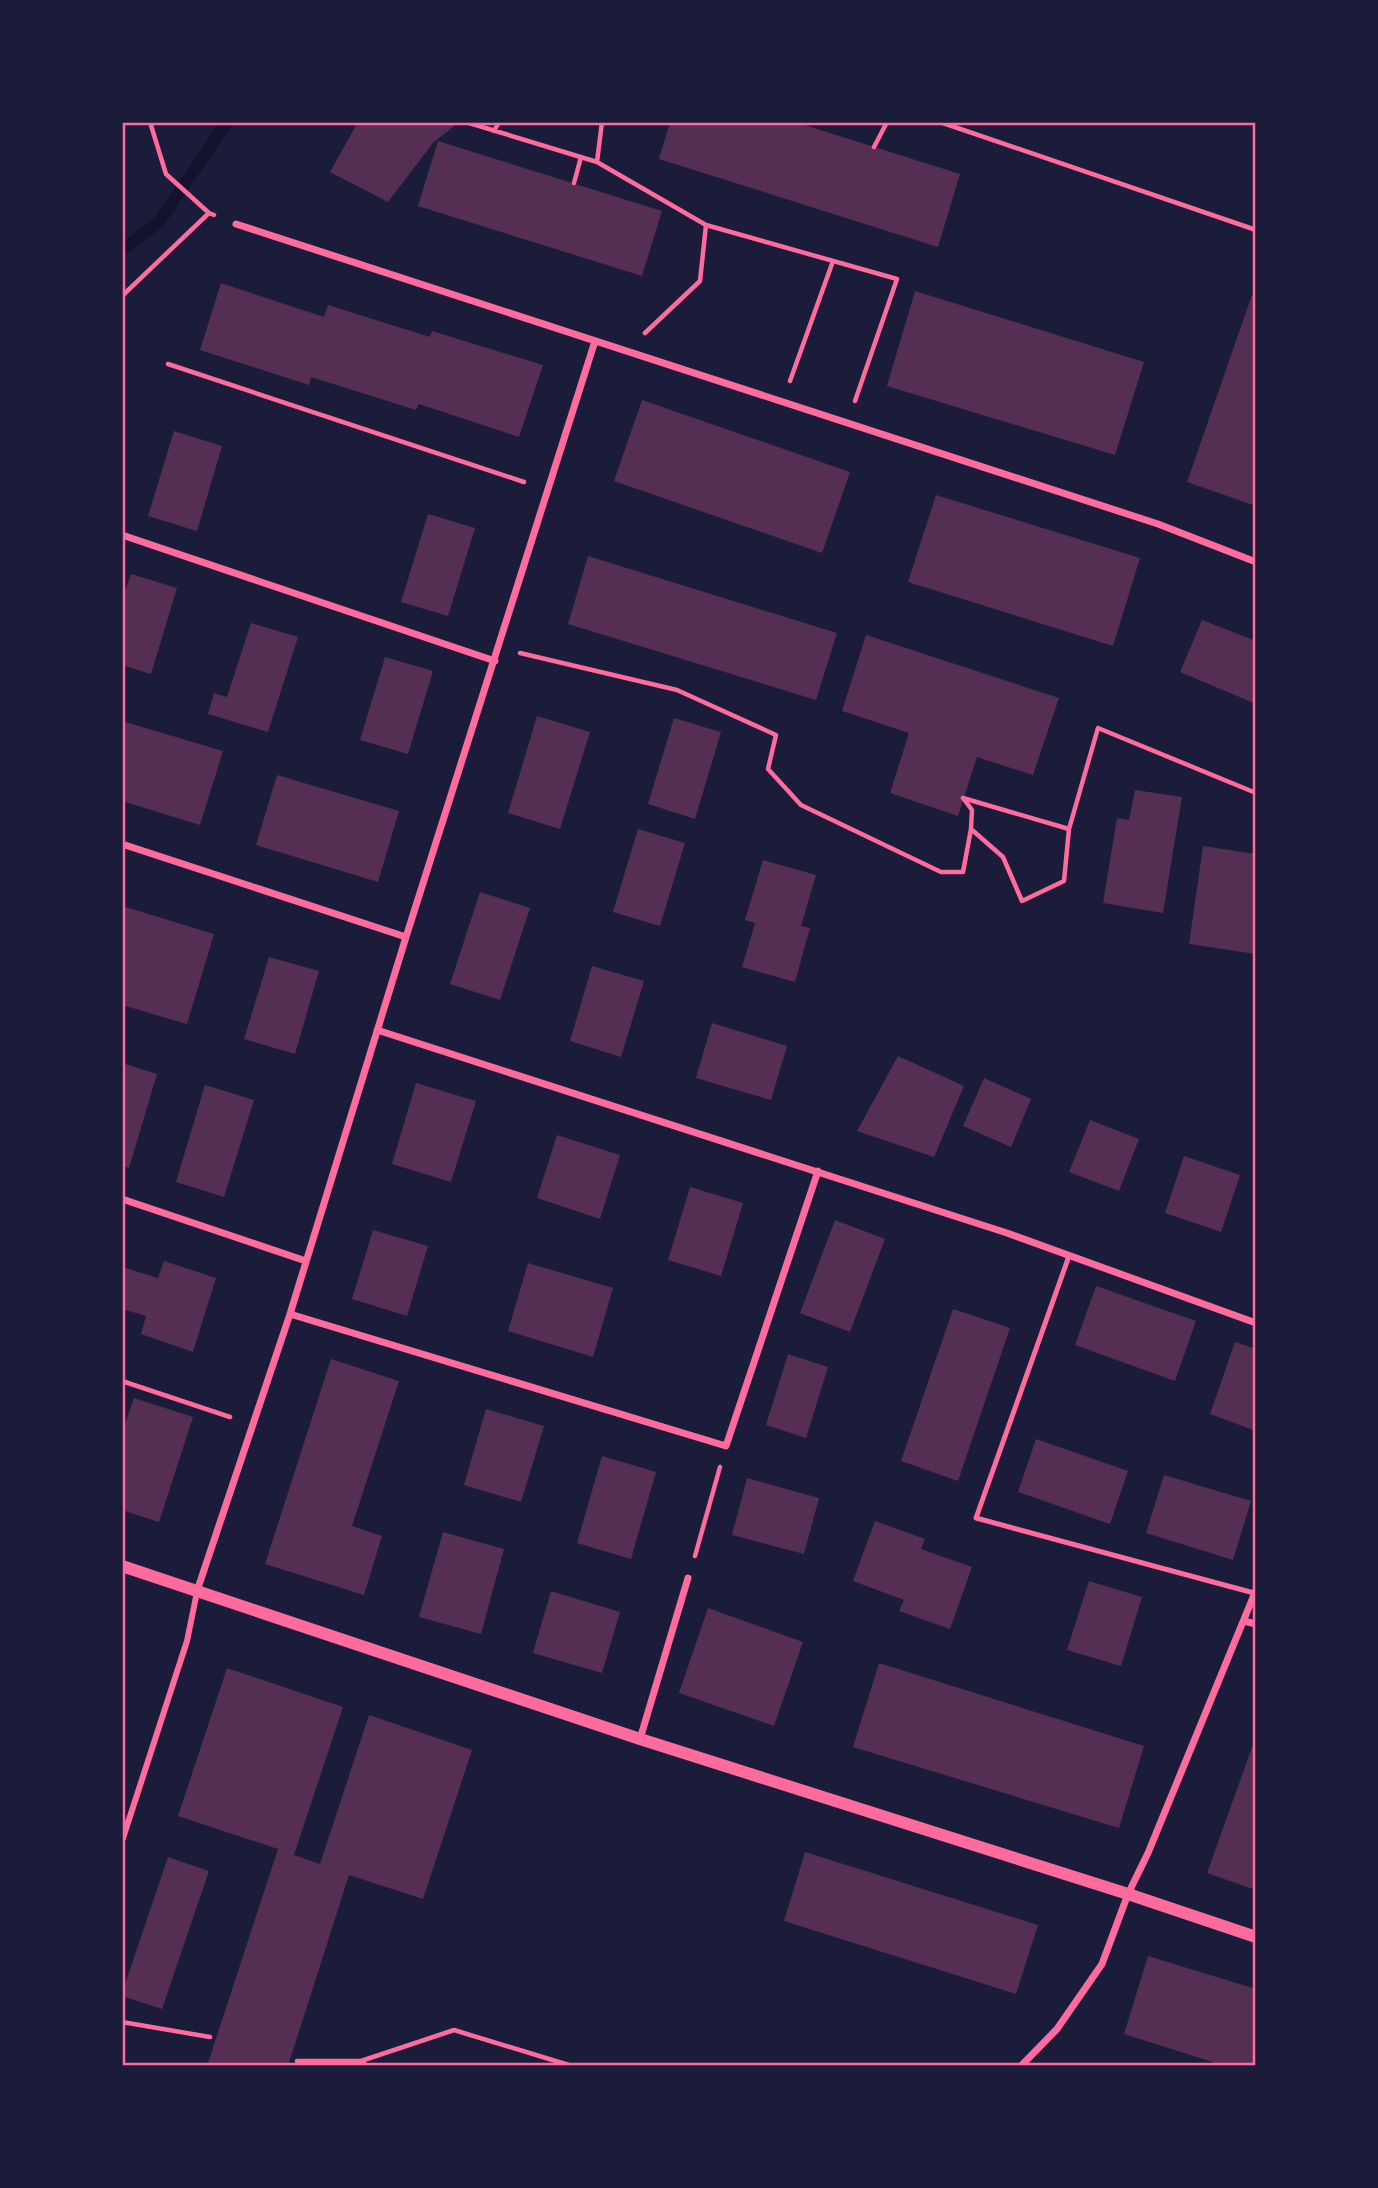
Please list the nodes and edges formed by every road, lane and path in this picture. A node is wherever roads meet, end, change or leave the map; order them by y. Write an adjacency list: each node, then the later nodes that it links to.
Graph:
1 (150, 122): 12 (path)
2 (466, 122): 7 (path)
3 (499, 122): 7 (path)
4 (602, 122): 10 (path)
5 (887, 122): 8 (path)
6 (940, 122): 15 (path)
7 (494, 131): 9 (path)
8 (874, 147)
9 (581, 157): 10 (path); 11 (path)
10 (597, 162): 14 (path)
11 (575, 183)
12 (209, 213): 13 (path); 17 (path)
13 (236, 224): 18 (street)
14 (706, 225): 16 (path); 19 (path)
15 (1255, 230)
16 (833, 261): 21 (path); 22 (path)
17 (122, 296)
18 (595, 341): 19 (street); 23 (street)
19 (626, 351): 21 (street)
20 (168, 364): 23 (path)
21 (783, 402): 22 (street)
22 (847, 423): 25 (street)
23 (548, 490): 26 (street)
24 (122, 536): 27 (street)
25 (1255, 562)
26 (499, 648): 27 (street); 30 (path)
27 (495, 661): 32 (street)
28 (1255, 793): 29 (path)
29 (1069, 829): 30 (path); 30 (path)
30 (971, 830)
31 (122, 844): 32 (street)
32 (405, 937): 33 (street)
33 (377, 1030): 34 (street); 37 (street)
34 (818, 1171): 36 (street); 43 (street)
35 (122, 1199): 37 (street)
36 (1069, 1256): 39 (street); 47 (lane)
37 (306, 1261): 38 (street)
38 (290, 1314): 42 (street); 43 (street)
39 (1255, 1323)
40 (124, 1382): 41 (path); 42 (path)
41 (122, 1390)
42 (254, 1425): 46 (street)
43 (726, 1446): 45 (path)
44 (122, 1566): 46 (street)
45 (688, 1578): 50 (street)
46 (197, 1591): 50 (street); 51 (street)
47 (1255, 1592): 48 (street)
48 (1244, 1621): 49 (street); 52 (street)
49 (1255, 1624)
50 (640, 1740): 52 (street)
51 (122, 1841)
52 (1128, 1894): 53 (street); 60 (street)
53 (1255, 1937)
54 (122, 2022): 55 (path)
55 (210, 2036)
56 (297, 2060): 57 (path)
57 (361, 2061): 58 (path); 59 (path)
58 (367, 2066)
59 (572, 2066)
60 (1021, 2066)

